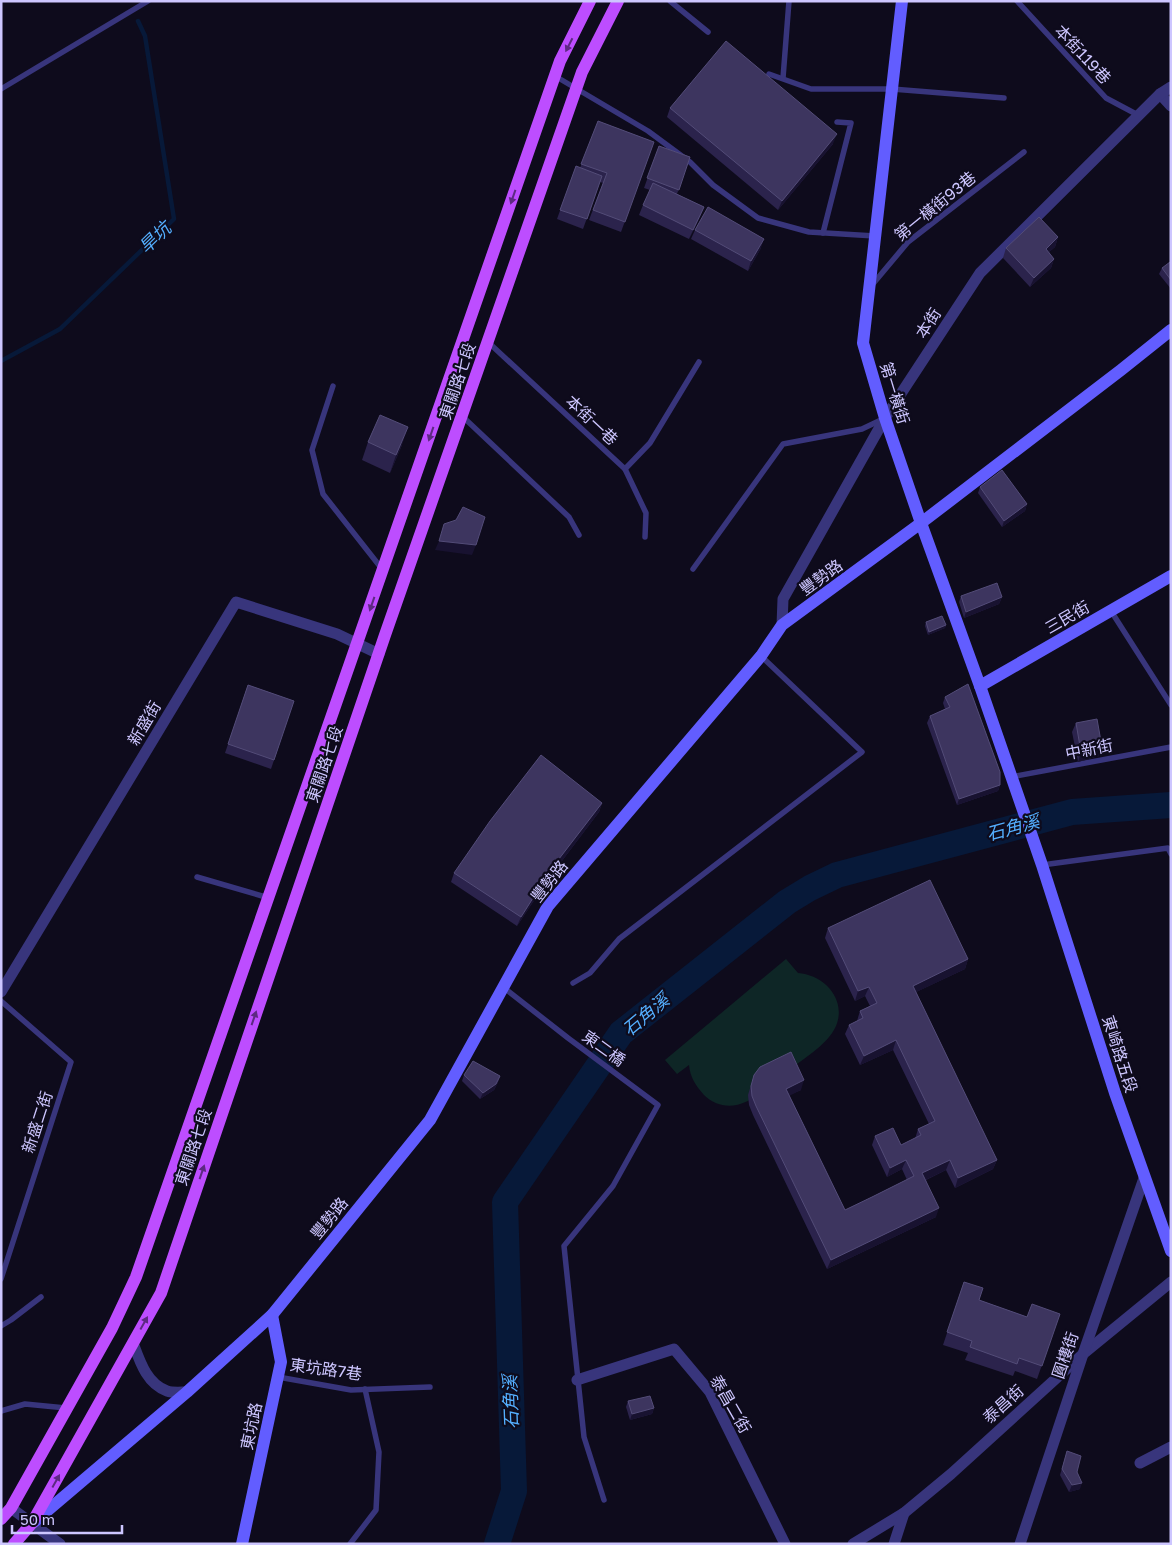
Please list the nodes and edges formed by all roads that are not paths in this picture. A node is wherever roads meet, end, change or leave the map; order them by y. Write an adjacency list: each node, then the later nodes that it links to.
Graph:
1 (148, 1): 15 (lane)
2 (590, 1): 10 (main road, 東關路七段, one-way to 10)
3 (618, 1): 13 (main road, 東關路七段)
4 (670, 1): 8 (lane)
5 (789, 1): 11 (lane)
6 (902, 1): 14 (street, 第一橫街)
7 (1017, 1): 19 (lane, 本街119巷)
8 (708, 32)
9 (769, 74): 11 (lane)
10 (555, 76): 13 (lane); 36 (main road, 東關路七段, one-way to 36)
11 (782, 78): 14 (lane)
12 (1171, 86): 16 (street, 本街)
13 (577, 88): 22 (lane); 26 (main road, 東關路七段)
14 (892, 89): 17 (lane); 23 (street, 第一橫街)
15 (1, 90)
16 (1160, 94): 18 (street); 19 (street, 本街)
17 (1004, 98)
18 (1171, 106)
19 (1138, 115): 30 (street, 本街)
20 (837, 122): 22 (lane)
21 (1024, 152): 24 (lane, 第一橫街93巷)
22 (823, 233): 23 (lane)
23 (875, 236): 24 (street, 第一橫街)
24 (870, 288): 30 (street, 第一橫街)
25 (1171, 330): 32 (street, 豐勢路)
26 (488, 342): 29 (main road, 東關路七段); 31 (lane, 本街一巷)
27 (698, 362): 31 (lane)
28 (333, 386): 36 (lane)
29 (462, 416): 33 (lane); 41 (main road, 東關路七段)
30 (885, 418): 32 (street, 第一橫街); 35 (lane); 39 (street, 本街)
31 (625, 470): 34 (lane, 本街一巷)
32 (921, 523): 39 (street, 豐勢路); 43 (street, 第一橫街)
33 (579, 535)
34 (645, 537)
35 (693, 569)
36 (383, 570): 40 (main road, 東關路七段, one-way to 40)
37 (1171, 576): 38 (street, 三民街)
38 (1110, 611): 43 (street, 三民街); 44 (lane)
39 (782, 625): 42 (street, 豐勢路)
40 (358, 644): 41 (street, 新盛街); 50 (main road, 東關路七段); 53 (street, 新盛街)
41 (379, 654): 62 (main road, 東關路七段, one-way to 41)
42 (761, 656): 51 (lane); 52 (street, 豐勢路)
43 (980, 686): 46 (street, 第一橫街)
44 (1171, 705)
45 (1171, 747): 46 (lane, 中新街)
46 (1011, 777): 48 (street, 東崎路五段)
47 (1171, 854): 48 (lane)
48 (1042, 865): 55 (street, 東崎路五段)
49 (197, 877): 50 (lane)
50 (269, 898): 69 (main road, 東關路七段)
51 (573, 982)
52 (503, 987): 60 (street, 豐勢路); 65 (lane, 東二橋)
53 (1, 992)
54 (1, 1001): 57 (lane, 新盛二街)
55 (1144, 1178): 56 (street, 東崎路五段); 63 (street, 圓樓街)
56 (1171, 1251)
57 (1, 1278)
58 (1171, 1282): 63 (street, 泰昌街)
59 (41, 1297): 61 (lane)
60 (272, 1315): 64 (street, 東坑路); 68 (street, 豐勢路)
61 (1, 1326)
62 (133, 1343): 68 (street); 77 (main road, 東關路七段, one-way to 62)
63 (1083, 1354): 75 (street, 泰昌街); 85 (street, 圓樓街)
64 (278, 1377): 67 (lane, 東坑路7巷); 80 (street, 東坑路)
65 (577, 1380): 73 (lane); 82 (street, 泰昌二街)
66 (430, 1387): 67 (lane, 東坑路7巷)
67 (365, 1389): 81 (lane)
68 (188, 1392): 77 (street, 豐勢路)
69 (66, 1408): 70 (lane); 74 (main road, 東關路七段)
70 (1, 1411)
71 (1171, 1447): 72 (street)
72 (1140, 1463)
73 (604, 1500)
74 (11, 1508): 76 (main road, 東關路七段); 77 (street)
75 (904, 1513): 83 (street, 泰昌街); 84 (street)
76 (1, 1519)
77 (32, 1523): 78 (main road, 東關路七段); 79 (street)
78 (14, 1544)
79 (60, 1544)
80 (242, 1544)
81 (350, 1544)
82 (785, 1544)
83 (853, 1544)
84 (894, 1544)
85 (1020, 1544)

